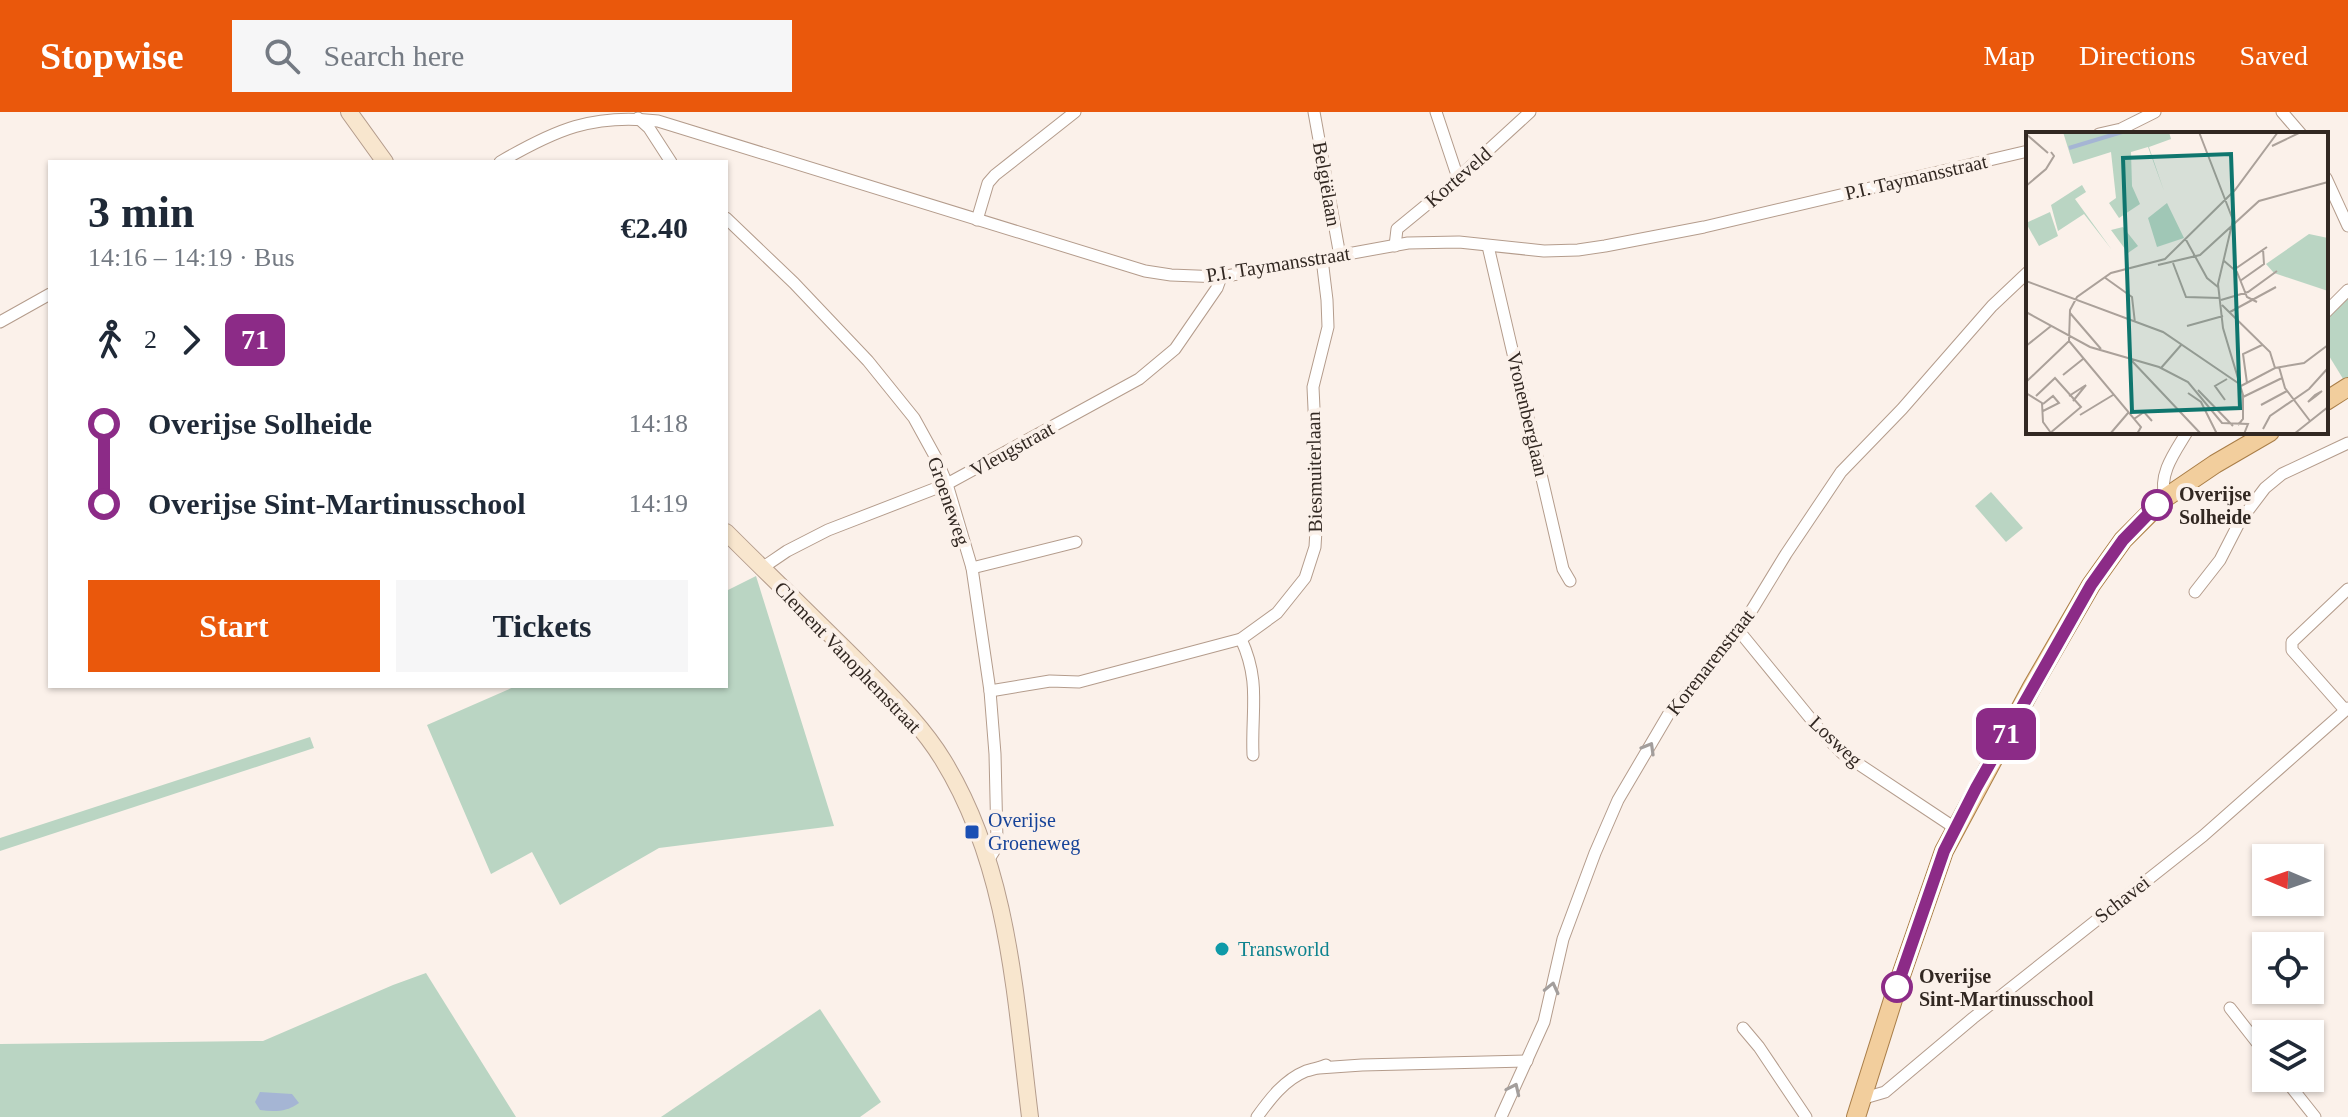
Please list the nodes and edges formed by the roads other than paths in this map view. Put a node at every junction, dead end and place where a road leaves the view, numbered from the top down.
1 (349, 112) edge
2 (1314, 112) edge
3 (1436, 112) edge
4 (1530, 112) edge
5 (2282, 112) edge
6 (2152, 113) edge
7 (1067, 114) edge
8 (634, 115) edge
9 (2121, 131) edge
10 (2299, 132) edge
11 (2026, 151) edge
12 (384, 160) edge
13 (503, 160) edge
14 (670, 160) edge
15 (1458, 178) junction
16 (2328, 182) edge
17 (728, 220) edge
18 (977, 220) junction
19 (2348, 226) edge
20 (1395, 246) junction
21 (1488, 246) junction
22 (1340, 256) junction
23 (1322, 259) junction
24 (2026, 274) edge
25 (1221, 277) junction
26 (2348, 290) edge
27 (48, 295) edge
28 (2328, 310) edge
29 (0, 322) edge
30 (2348, 387) edge
31 (2328, 400) edge
32 (2186, 434) edge
33 (2267, 434) edge
34 (2348, 443) edge
35 (947, 484) junction
36 (2165, 498) junction
37 (728, 534) edge
38 (1076, 542) dead end
39 (762, 568) junction
40 (972, 568) junction
41 (1570, 581) dead end
42 (2348, 589) edge
43 (2195, 592) dead end
44 (1739, 631) junction
45 (1241, 639) junction
46 (990, 691) junction
47 (2347, 709) edge
48 (1253, 755) dead end
49 (1955, 828) junction
50 (989, 859) junction
51 (2230, 1008) dead end
52 (1743, 1028) dead end
53 (2252, 1036) edge
54 (1527, 1061) junction
55 (1868, 1081) junction
56 (1892, 1085) junction
57 (2295, 1092) edge
58 (1859, 1108) edge
59 (1030, 1117) edge
60 (1257, 1117) edge
61 (1501, 1117) edge
62 (1806, 1117) edge
63 (2315, 1117) edge

1 - 12 street
2 - 22 street, Belgiëlaan
3 - 15 street
4 - 15 street, Korteveld
5 - 10 street
6 - 9 street
7 - 18 street
8 - 13 street, P.I. Taymansstraat
8 - 14 street
8 - 18 street, P.I. Taymansstraat
11 - 21 street, P.I. Taymansstraat
15 - 20 street, Korteveld
16 - 19 street
17 - 35 street, Groeneweg
18 - 25 street, P.I. Taymansstraat
20 - 21 street, P.I. Taymansstraat
20 - 22 street, P.I. Taymansstraat
21 - 41 street, Vronenberglaan
22 - 23 street, P.I. Taymansstraat
23 - 25 street, P.I. Taymansstraat
23 - 45 street, Biesmuiterlaan
24 - 44 street, Korenarenstraat
25 - 35 street, Vleugstraat
26 - 28 street
27 - 29 street
30 - 31 main road
32 - 36 street
33 - 36 main road
34 - 43 street
35 - 39 street, Vleugstraat
35 - 40 street, Groeneweg
36 - 49 main road
37 - 39 street, Clement Vanophemstraat
38 - 40 street
39 - 50 street, Clement Vanophemstraat
40 - 46 street, Groeneweg
42 - 47 street
44 - 49 street, Losweg
54 -> 44 street, Korenarenstraat
45 - 46 street, Biesmuiterlaan
45 - 48 street
46 - 50 street, Groeneweg
47 - 56 street, Schavei
49 - 55 main road
50 - 59 street, Clement Vanophemstraat
51 - 53 street
52 - 62 street
54 - 60 street
61 -> 54 street, Korenarenstraat
55 - 56 street
55 - 58 main road
56 - 58 street, Schavei
57 - 63 street

